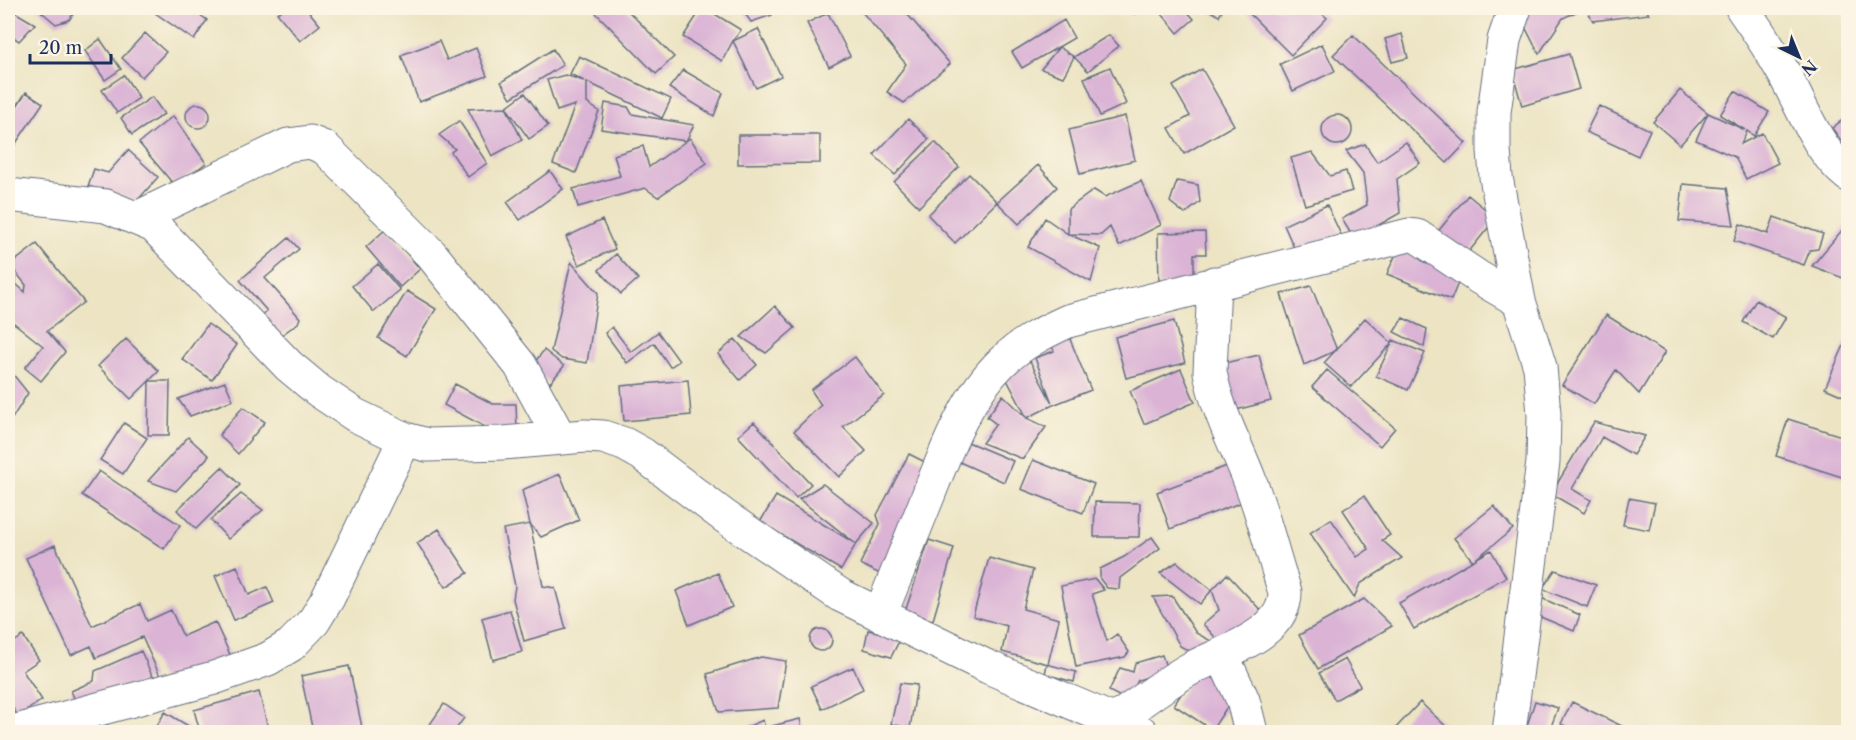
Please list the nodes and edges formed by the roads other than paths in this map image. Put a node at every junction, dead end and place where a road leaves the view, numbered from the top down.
1 (1515, 8) edge
2 (1742, 8) edge
3 (1848, 175) edge
4 (8, 195) edge
5 (137, 218) junction
6 (1214, 284) junction
7 (1519, 301) junction
8 (560, 438) junction
9 (405, 439) junction
10 (880, 615) junction
11 (1222, 655) junction
12 (1127, 727) edge
13 (13, 732) edge
14 (1251, 732) edge
15 (1509, 732) edge

1 - 7 street
2 - 3 street
4 - 5 street
5 - 8 street
5 - 9 street
6 - 7 street
6 - 10 street
6 - 11 street
7 - 15 street
8 - 9 street
8 - 10 street
9 - 13 street
10 - 12 street
11 - 12 street
11 - 14 street

